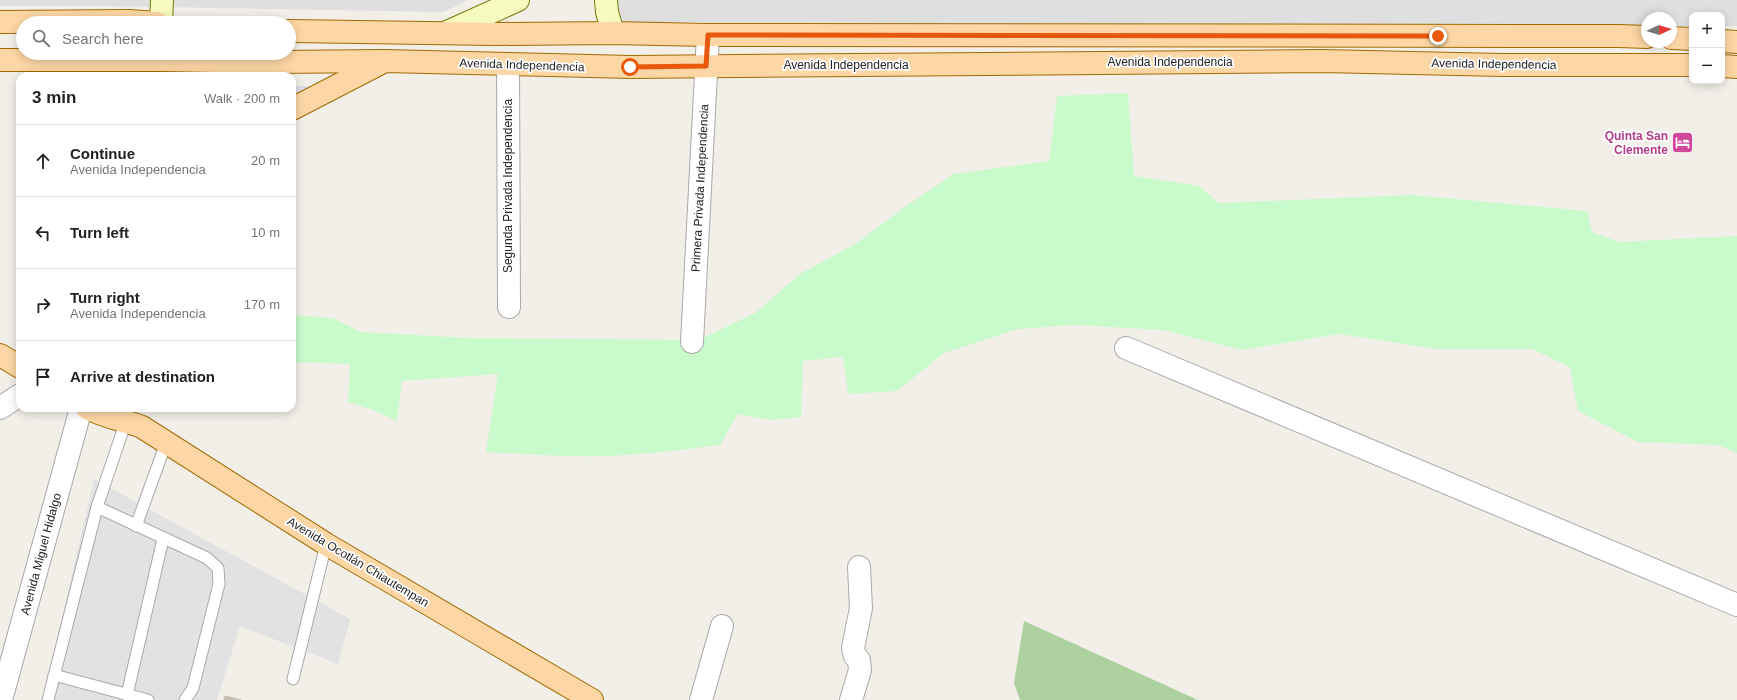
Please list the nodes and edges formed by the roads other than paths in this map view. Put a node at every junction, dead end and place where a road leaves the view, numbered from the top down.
1 (162, 0) edge
2 (518, 0) edge
3 (606, 0) edge
4 (161, 16) edge
5 (0, 22) edge
6 (16, 22) edge
7 (296, 31) edge
8 (445, 33) junction
9 (613, 33) junction
10 (708, 35) junction
11 (1641, 37) edge
12 (1677, 38) edge
13 (1689, 39) edge
14 (1725, 41) edge
15 (1737, 42) edge
16 (0, 60) edge
17 (146, 60) edge
18 (228, 60) edge
19 (385, 61) junction
20 (131, 63) edge
21 (508, 64) junction
22 (1689, 65) edge
23 (706, 66) junction
24 (1725, 66) edge
25 (1737, 66) edge
26 (296, 107) edge
27 (509, 307) dead end
28 (692, 342) dead end
29 (1126, 348) dead end
30 (0, 355) edge
31 (16, 365) edge
32 (16, 398) edge
33 (0, 408) edge
34 (80, 412) edge
35 (97, 412) edge
36 (127, 414) edge
37 (166, 443) junction
38 (97, 507) junction
39 (136, 526) junction
40 (163, 539) junction
41 (326, 544) junction
42 (860, 567) dead end
43 (1737, 605) edge
44 (722, 626) dead end
45 (54, 675) junction
46 (293, 680) dead end
47 (128, 695) junction
48 (2, 700) edge
49 (48, 700) edge
50 (148, 700) edge
51 (185, 700) edge
52 (592, 700) edge
53 (701, 700) edge
54 (851, 700) edge

1 - 4 main road
2 - 8 main road
3 - 9 main road
5 - 6 main road
7 - 8 main road
8 - 9 main road
8 - 19 main road
9 - 10 main road
10 - 11 main road
10 - 23 street, Primera Privada Independencia
12 - 13 main road
14 - 15 main road
16 - 20 main road, Avenida Independencia
17 - 20 main road, Avenida Independencia
18 - 19 main road, Avenida Independencia
19 - 21 main road, Avenida Independencia
19 - 26 main road
21 - 23 main road, Avenida Independencia
21 - 27 street, Segunda Privada Independencia
22 - 23 main road, Avenida Independencia
23 - 28 street, Primera Privada Independencia
24 - 25 main road
29 - 43 street
30 - 31 main road
32 - 33 street
34 - 48 street, Avenida Miguel Hidalgo
35 - 36 main road, Avenida Ocotlán Chiautempan
36 - 37 main road, Avenida Ocotlán Chiautempan
36 - 38 lane
37 - 39 lane
37 - 41 main road, Avenida Ocotlán Chiautempan
38 - 39 lane
38 - 45 lane
39 - 40 lane
40 - 47 lane
40 - 51 lane
41 - 46 lane
41 - 52 main road, Avenida Ocotlán Chiautempan
42 - 54 street
44 - 53 street
45 - 47 lane
45 - 49 lane
47 - 50 lane

